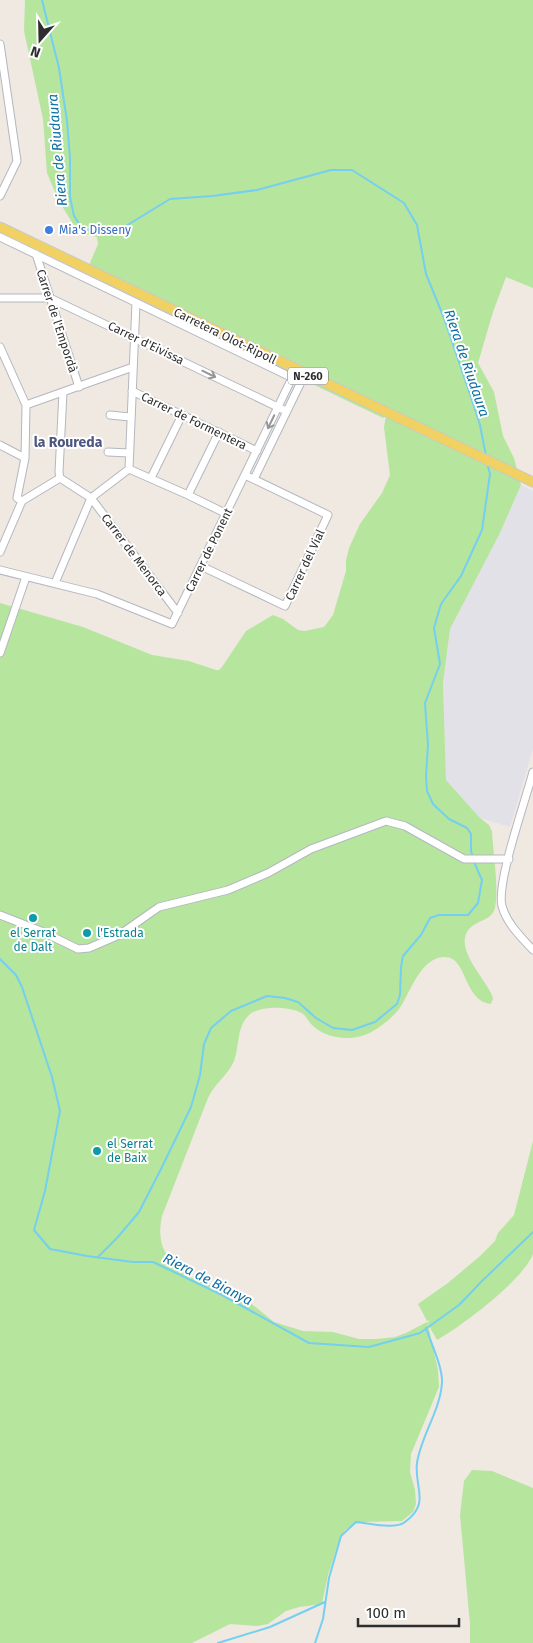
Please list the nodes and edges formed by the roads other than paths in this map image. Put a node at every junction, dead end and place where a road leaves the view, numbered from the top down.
1 (0, 44) edge
2 (0, 196) edge
3 (0, 228) edge
4 (0, 237) edge
5 (36, 254) junction
6 (0, 298) edge
7 (50, 298) junction
8 (136, 303) junction
9 (134, 337) junction
10 (0, 347) edge
11 (133, 367) junction
12 (292, 378) junction
13 (301, 381) junction
14 (79, 387) junction
15 (132, 391) junction
16 (63, 392) junction
17 (26, 405) junction
18 (278, 407) junction
19 (286, 411) junction
20 (182, 415) junction
21 (110, 416) dead end
22 (130, 417) junction
23 (219, 432) junction
24 (0, 445) edge
25 (257, 451) junction
26 (108, 452) dead end
27 (129, 453) junction
28 (26, 458) junction
29 (129, 469) junction
30 (245, 475) junction
31 (60, 478) junction
32 (151, 478) junction
33 (254, 479) junction
34 (533, 482) edge
35 (188, 495) junction
36 (91, 498) junction
37 (22, 501) junction
38 (226, 514) junction
39 (0, 552) edge
40 (201, 566) junction
41 (0, 570) edge
42 (26, 577) junction
43 (55, 583) junction
44 (178, 613) junction
45 (0, 653) edge
46 (533, 772) edge
47 (530, 797) edge
48 (509, 859) junction
49 (0, 915) edge
50 (533, 950) edge

1 - 2 street
3 - 13 main road, Carretera Olot-Ripoll / N-260
4 - 5 street
5 - 7 street, Carrer de l'Empordà
5 - 8 street
6 - 7 street, Carrer d'Eivissa
7 - 9 street, Carrer d'Eivissa
7 - 14 street, Carrer de l'Empordà
8 - 9 street
8 - 12 street
9 - 11 street
9 -> 18 street, Carrer d'Eivissa
10 - 17 street
11 - 14 street
11 - 15 street
12 - 13 street
12 - 18 street, Carrer de Ponent
13 - 19 street
13 - 34 main road, Carretera Olot-Ripoll / N-260
14 - 16 street
15 - 20 street, Carrer de Formentera
15 - 22 street
16 - 17 street
16 - 31 street
17 - 28 street
18 - 19 street, Carrer d'Eivissa
18 -> 25 street, Carrer de Ponent
19 - 33 street
20 - 23 street, Carrer de Formentera
20 - 32 street
21 - 22 street
22 - 27 street
23 - 25 street, Carrer de Formentera
23 - 35 street
24 - 28 street
25 - 30 street, Carrer de Ponent
26 - 27 street
27 - 29 street
28 - 37 street
29 - 32 street
29 - 36 street
30 - 33 street
30 - 38 street, Carrer de Ponent
31 - 36 street
31 - 37 street
32 - 35 street
33 - 40 street, Carrer del Vial
35 - 38 street
36 - 43 street
36 - 44 street, Carrer de Menorca
37 - 39 street
38 - 40 street, Carrer de Ponent
40 - 44 street, Carrer de Ponent
41 - 42 street
42 - 43 street
42 - 45 street
43 - 44 street, Carrer de Ponent
46 - 47 street
47 - 48 street
48 - 49 street
48 - 50 street

